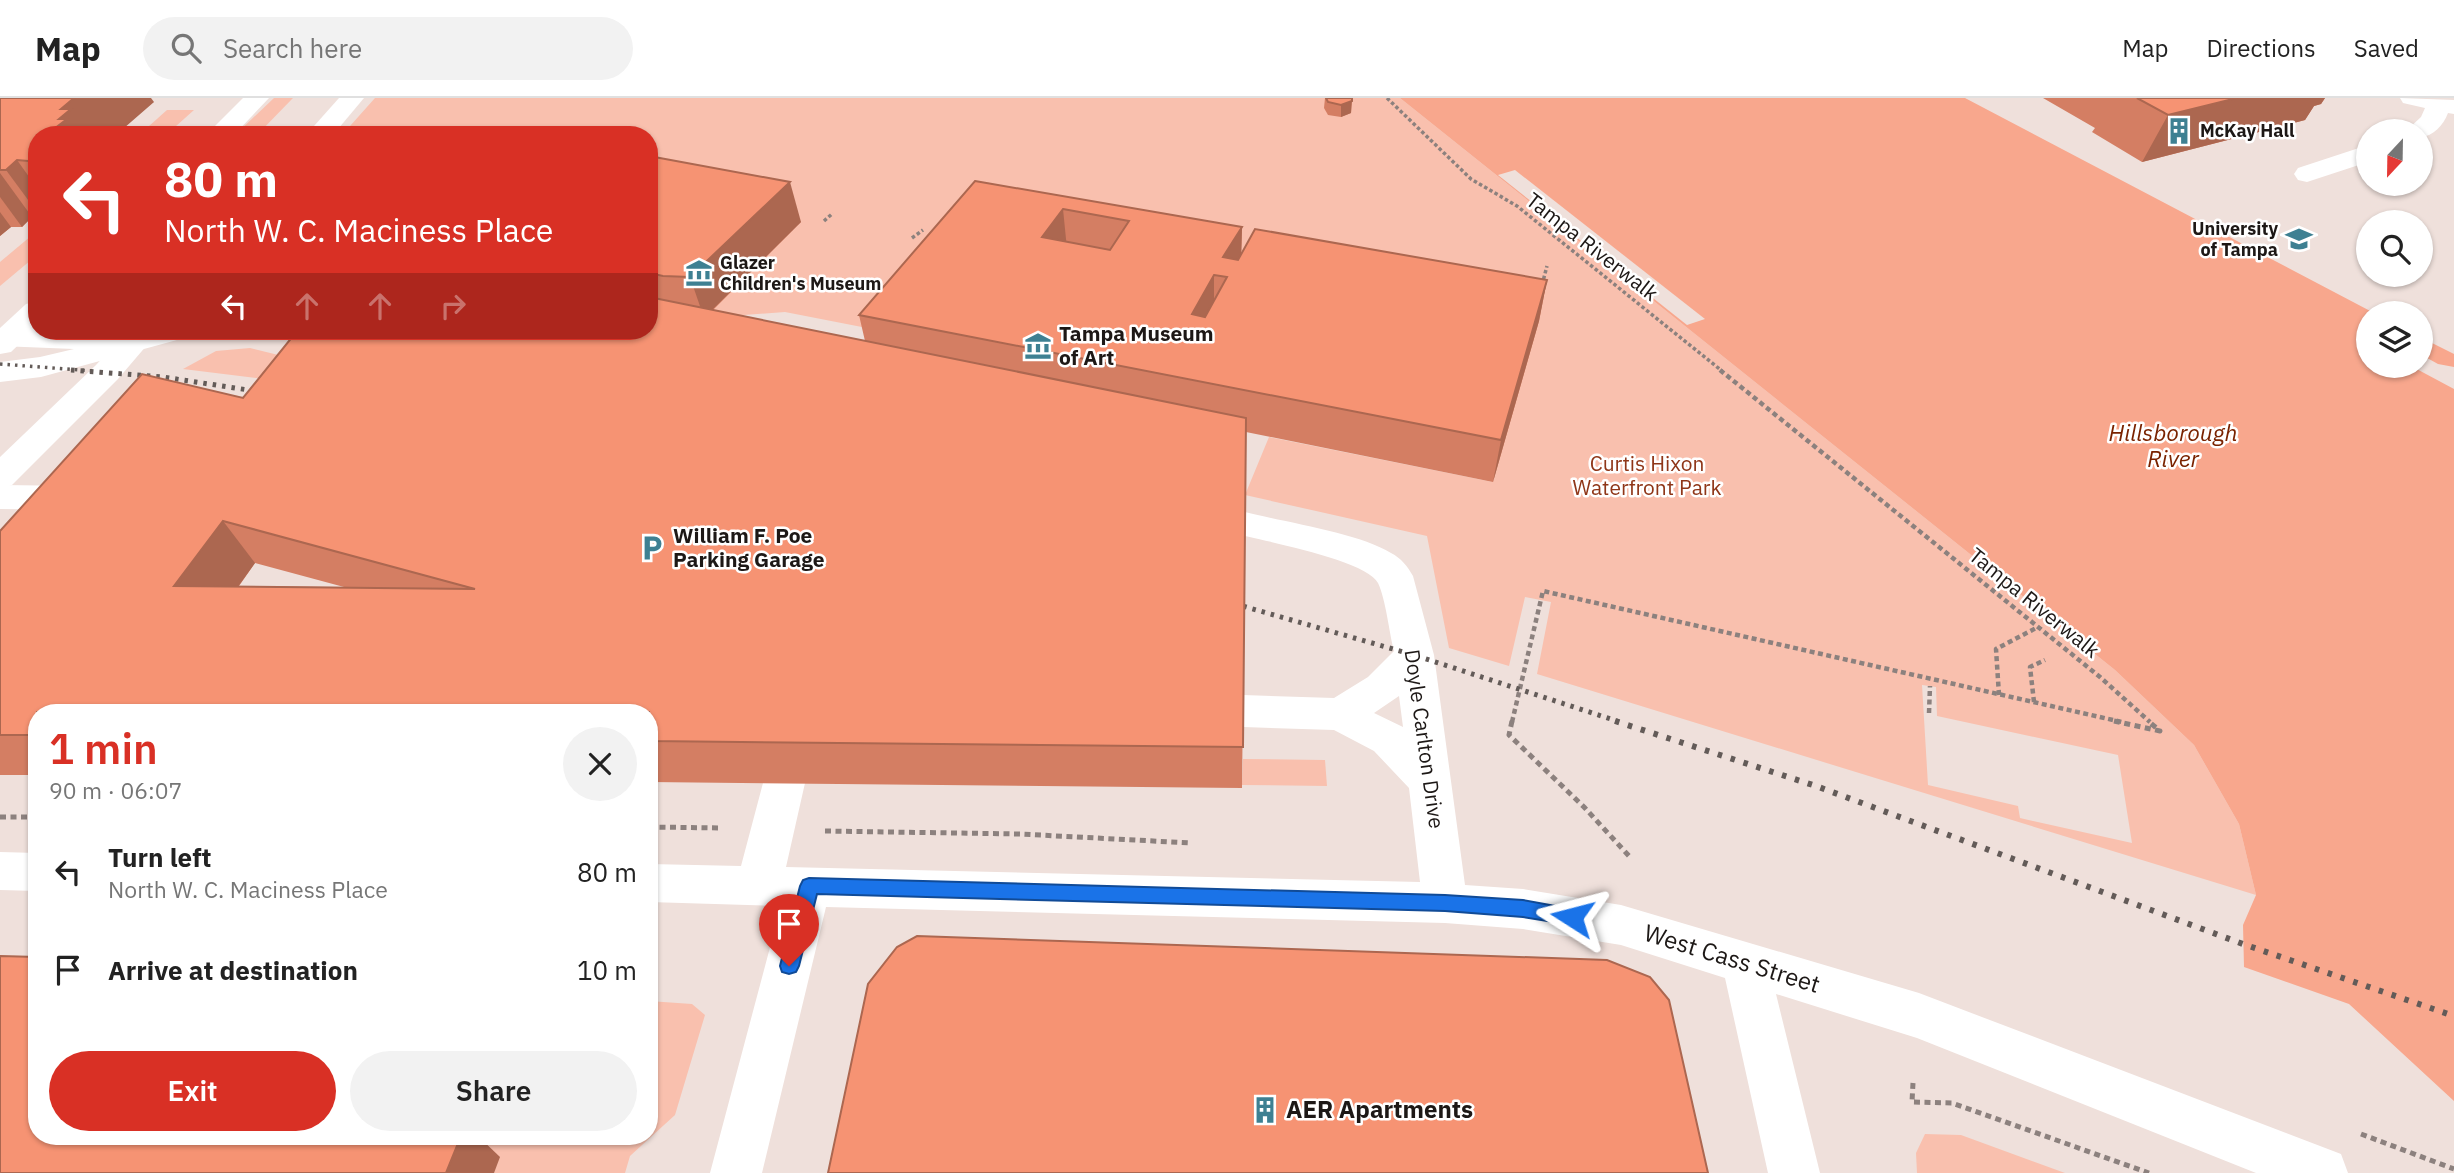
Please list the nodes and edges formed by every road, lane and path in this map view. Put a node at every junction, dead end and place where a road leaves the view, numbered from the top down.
1 (257, 98) edge
2 (352, 98) edge
3 (1387, 98) edge
4 (2412, 98) edge
5 (2446, 105) edge
6 (2433, 120) edge
7 (228, 126) edge
8 (327, 126) edge
9 (2356, 157) edge
10 (2307, 174) dead end
11 (833, 213) dead end
12 (824, 221) dead end
13 (923, 230) dead end
14 (912, 238) dead end
15 (1548, 267) dead end
16 (1540, 293) edge
17 (28, 318) edge
18 (28, 339) edge
19 (3, 340) edge
20 (127, 340) edge
21 (136, 340) edge
22 (0, 372) edge
23 (0, 477) edge
24 (0, 497) edge
25 (103, 498) edge
26 (1245, 524) edge
27 (2039, 627) junction
28 (1414, 655) junction
29 (2045, 660) dead end
30 (1930, 686) dead end
31 (1999, 695) junction
32 (2034, 702) junction
33 (1243, 711) edge
34 (1929, 713) dead end
35 (1340, 714) junction
36 (784, 783) edge
37 (1431, 783) junction
38 (0, 817) edge
39 (28, 817) edge
40 (1629, 856) dead end
41 (0, 871) edge
42 (28, 872) edge
43 (658, 883) edge
44 (759, 886) junction
45 (809, 886) junction
46 (1445, 903) junction
47 (1745, 963) junction
48 (1913, 1083) dead end
49 (2367, 1136) dead end
50 (2454, 1168) edge
51 (736, 1173) edge
52 (1794, 1173) edge
53 (2149, 1173) edge
54 (2322, 1173) edge

1 - 7 street
2 - 8 street
3 - 27 path, Tampa Riverwalk
4 - 5 street
5 - 6 street
9 - 10 street
11 - 12 path
13 - 14 path
15 - 16 path
17 - 19 street
18 - 19 street
20 - 22 street
21 - 23 street
24 - 25 street
26 - 28 street, Doyle Carlton Drive
27 - 31 path
27 - 32 path, Tampa Riverwalk
28 - 35 street
28 - 37 street, Doyle Carlton Drive
29 - 32 path
30 - 34 path
31 - 32 path, Tampa Riverwalk
31 - 40 path, Tampa Riverwalk
33 - 35 street
35 - 37 street
36 - 44 street
37 - 46 street, Doyle Carlton Drive
38 - 39 path
41 - 42 street
43 - 44 street, West Cass Street
44 - 45 street, West Cass Street
45 - 46 street, West Cass Street
45 - 51 street
46 - 47 street, West Cass Street
47 - 52 street
47 - 54 street, West Cass Street
48 - 53 path
49 - 50 path

